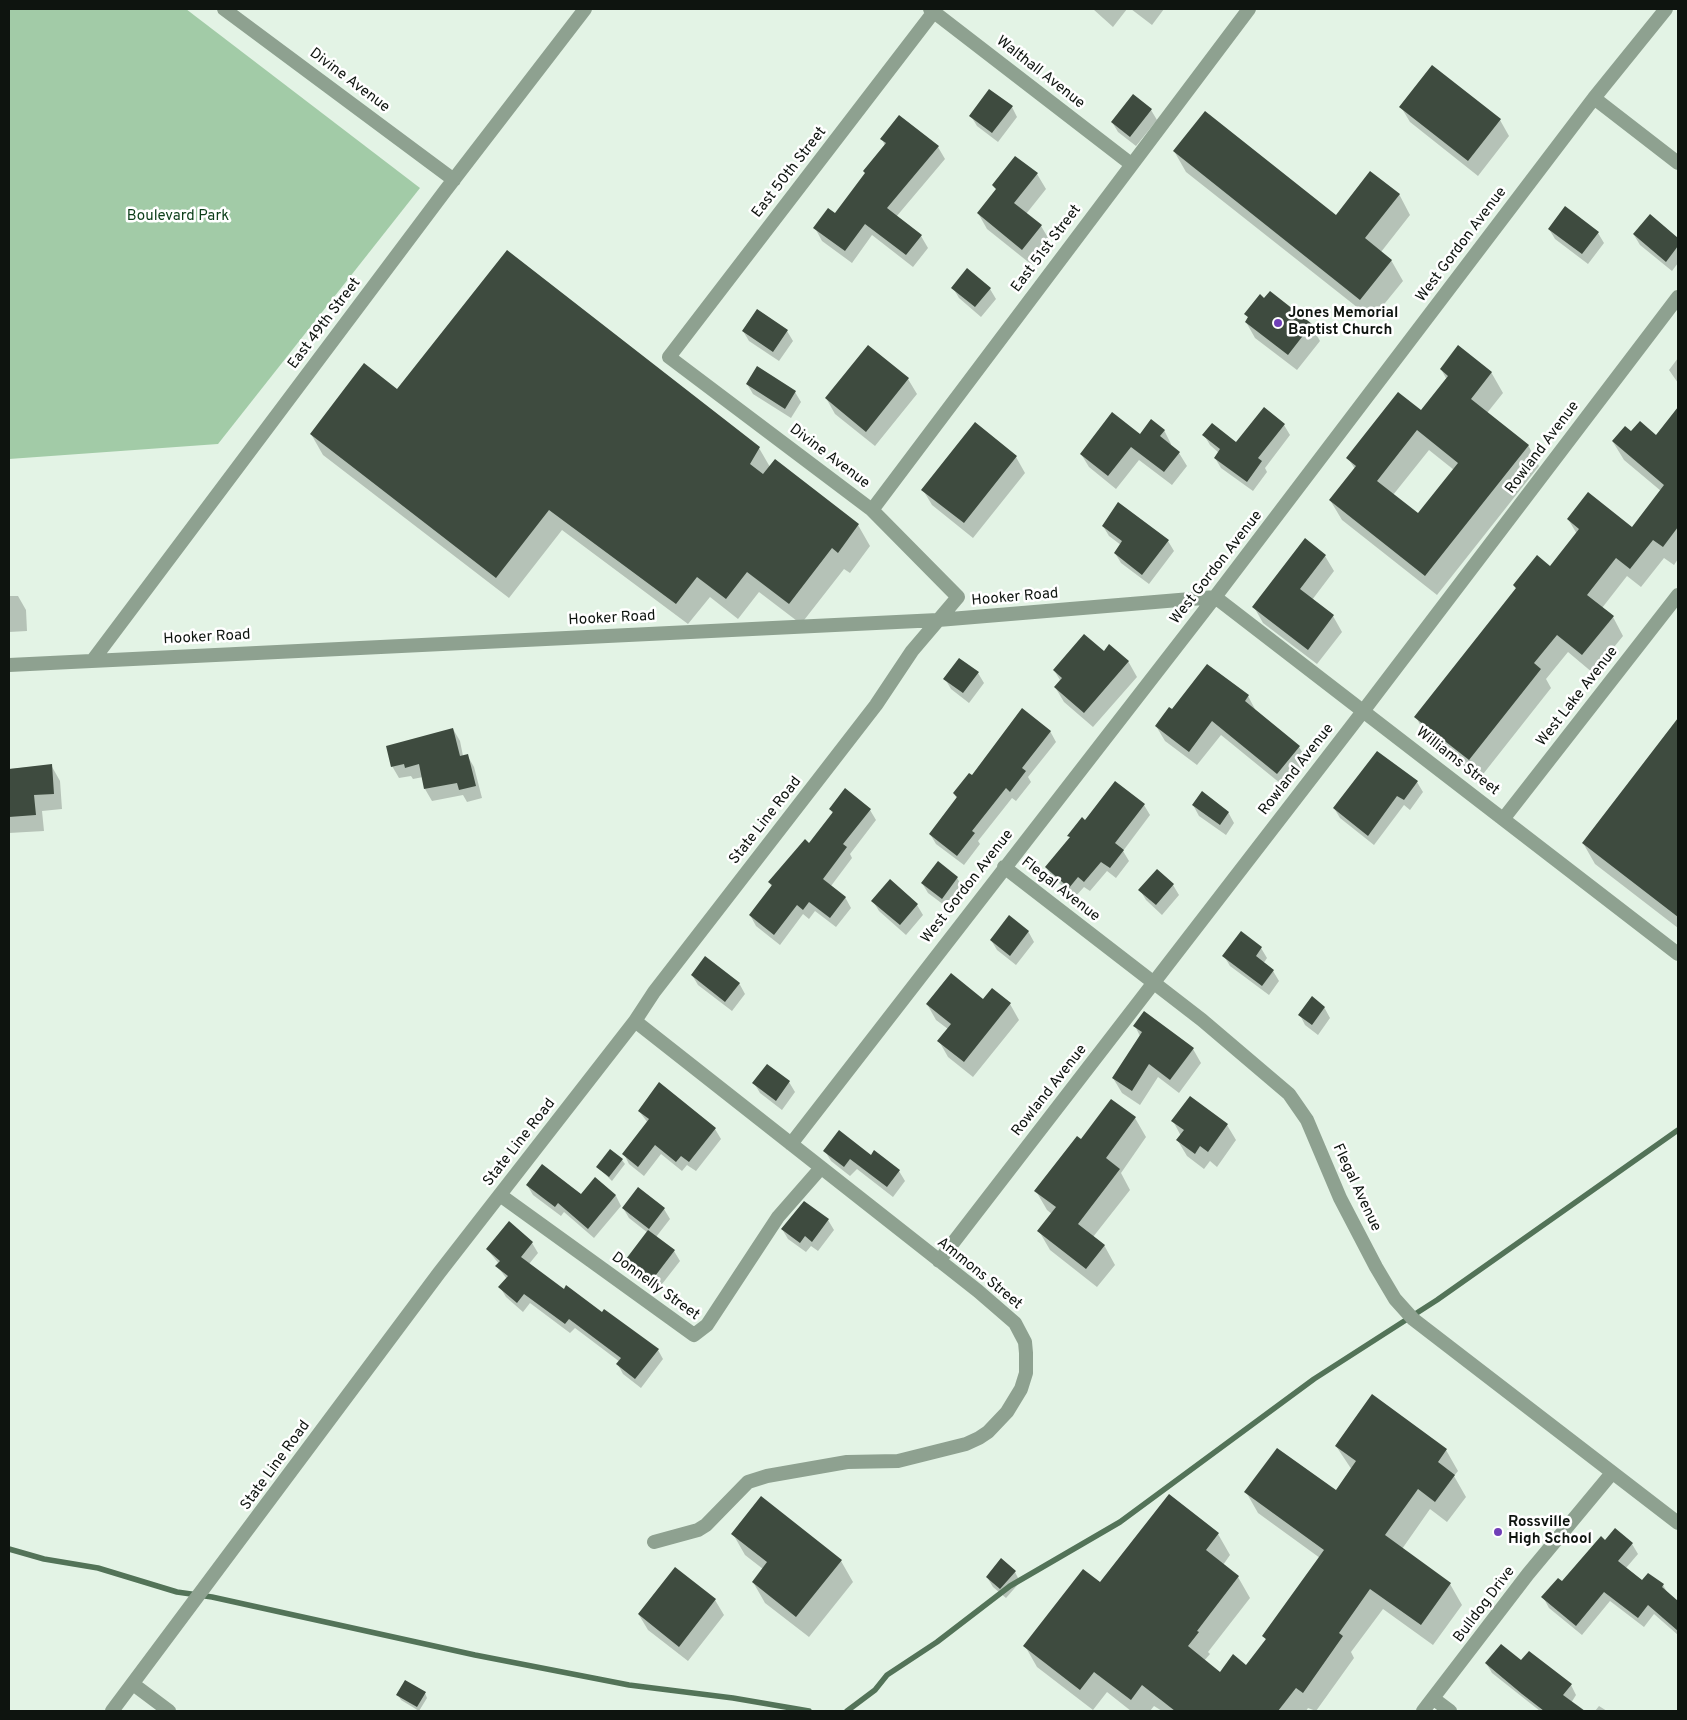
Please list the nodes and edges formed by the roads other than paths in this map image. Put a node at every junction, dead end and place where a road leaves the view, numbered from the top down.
1 (585, 9) edge
2 (1249, 9) edge
3 (1666, 9) edge
4 (933, 10) edge
5 (233, 11) edge
6 (1594, 98) junction
7 (1678, 163) edge
8 (1131, 164) junction
9 (454, 180) junction
10 (1678, 297) edge
11 (669, 357) joint
12 (872, 510) junction
13 (1678, 595) edge
14 (958, 597) joint
15 (1215, 597) junction
16 (938, 620) junction
17 (93, 660) junction
18 (9, 665) edge
19 (1364, 710) junction
20 (1504, 818) junction
21 (1004, 867) junction
22 (1678, 954) edge
23 (1154, 983) junction
24 (635, 1021) junction
25 (791, 1144) junction
26 (820, 1169) junction
27 (500, 1195) junction
28 (939, 1261) junction
29 (1612, 1473) junction
30 (1678, 1523) edge
31 (654, 1542) dead end
32 (133, 1684) junction
33 (1434, 1699) junction
34 (112, 1711) edge
35 (169, 1711) edge
36 (1423, 1711) edge
37 (1450, 1711) edge

1 - 9 street, East 49th Street
2 - 8 street, East 51st Street
3 - 6 street, West Gordon Avenue
4 - 8 street, Walthall Avenue
4 - 11 street, East 50th Street
5 - 9 street, Divine Avenue
6 - 7 street
6 - 15 street, West Gordon Avenue
8 - 12 street, East 51st Street
9 - 17 street, East 49th Street
10 - 19 street, Rowland Avenue
11 - 12 street, Divine Avenue
12 - 14 street, Divine Avenue
13 - 20 street, West Lake Avenue
14 - 16 street, State Line Road
15 - 16 street, Hooker Road
15 - 19 street, Williams Street
15 - 21 street, West Gordon Avenue
16 - 17 street, Hooker Road
16 - 24 street, State Line Road
17 - 18 street, Hooker Road
19 - 20 street, Williams Street
19 - 23 street, Rowland Avenue
20 - 22 street, Williams Street
21 - 23 street, Flegal Avenue
21 - 25 street, West Gordon Avenue
23 - 28 street, Rowland Avenue
23 - 29 street, Flegal Avenue
24 - 25 street, Ammons Street
24 - 27 street, State Line Road
25 - 26 street, Ammons Street
26 - 27 street, Donnelly Street
26 - 28 street, Ammons Street
27 - 32 street, State Line Road
28 - 31 street, Ammons Street
29 - 30 street, Flegal Avenue
29 - 33 street, Bulldog Drive
32 - 34 street, State Line Road
32 - 35 street
33 - 36 street, Bulldog Drive
33 - 37 street

